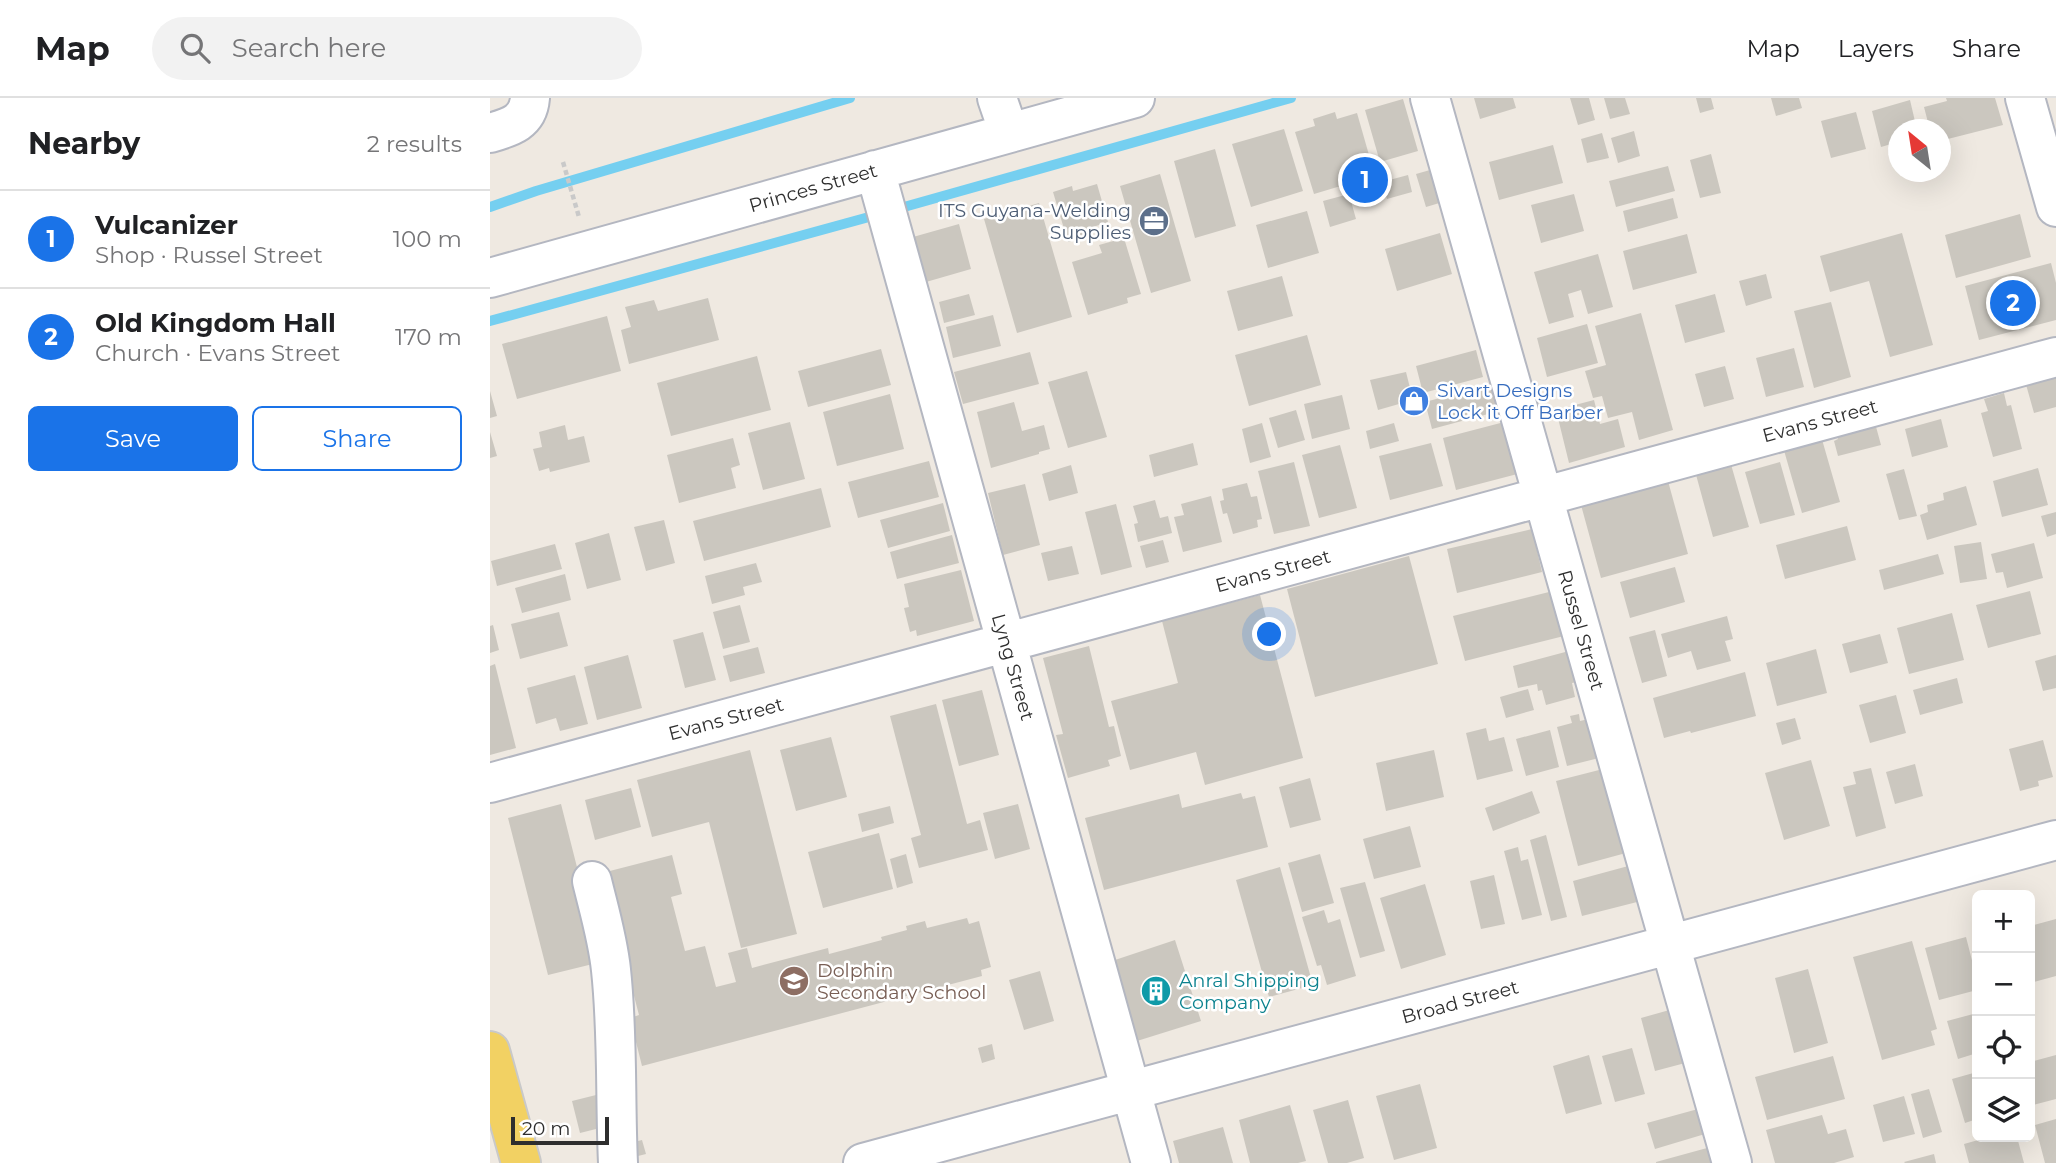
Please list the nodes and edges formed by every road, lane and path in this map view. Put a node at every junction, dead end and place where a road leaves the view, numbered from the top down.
1 (1135, 98) edge
2 (1430, 98) edge
3 (2025, 98) edge
4 (1003, 116) edge
5 (563, 162) dead end
6 (875, 170) junction
7 (575, 204) dead end
8 (2056, 207) edge
9 (490, 278) edge
10 (2056, 357) edge
11 (1543, 497) junction
12 (1006, 643) junction
13 (490, 783) edge
14 (2056, 840) edge
15 (592, 881) dead end
16 (1670, 946) junction
17 (490, 1051) edge
18 (1131, 1091) junction
19 (521, 1163) edge
20 (618, 1163) edge
21 (863, 1163) edge
22 (1151, 1163) edge
23 (1731, 1163) edge

1 - 4 street, Princes Street
2 - 11 street, Russel Street
3 - 8 street
4 - 6 street, Princes Street
5 - 7 path
6 - 9 street, Princes Street
6 - 12 street, Lyng Street
10 - 11 street, Evans Street
11 - 12 street, Evans Street
11 - 16 street, Russel Street
12 - 13 street, Evans Street
12 - 18 street, Lyng Street
14 - 16 street, Broad Street
15 - 20 street
16 - 18 street, Broad Street
16 - 23 street, Russel Street
17 - 19 main road
18 - 21 street, Broad Street
18 - 22 street, Lyng Street

